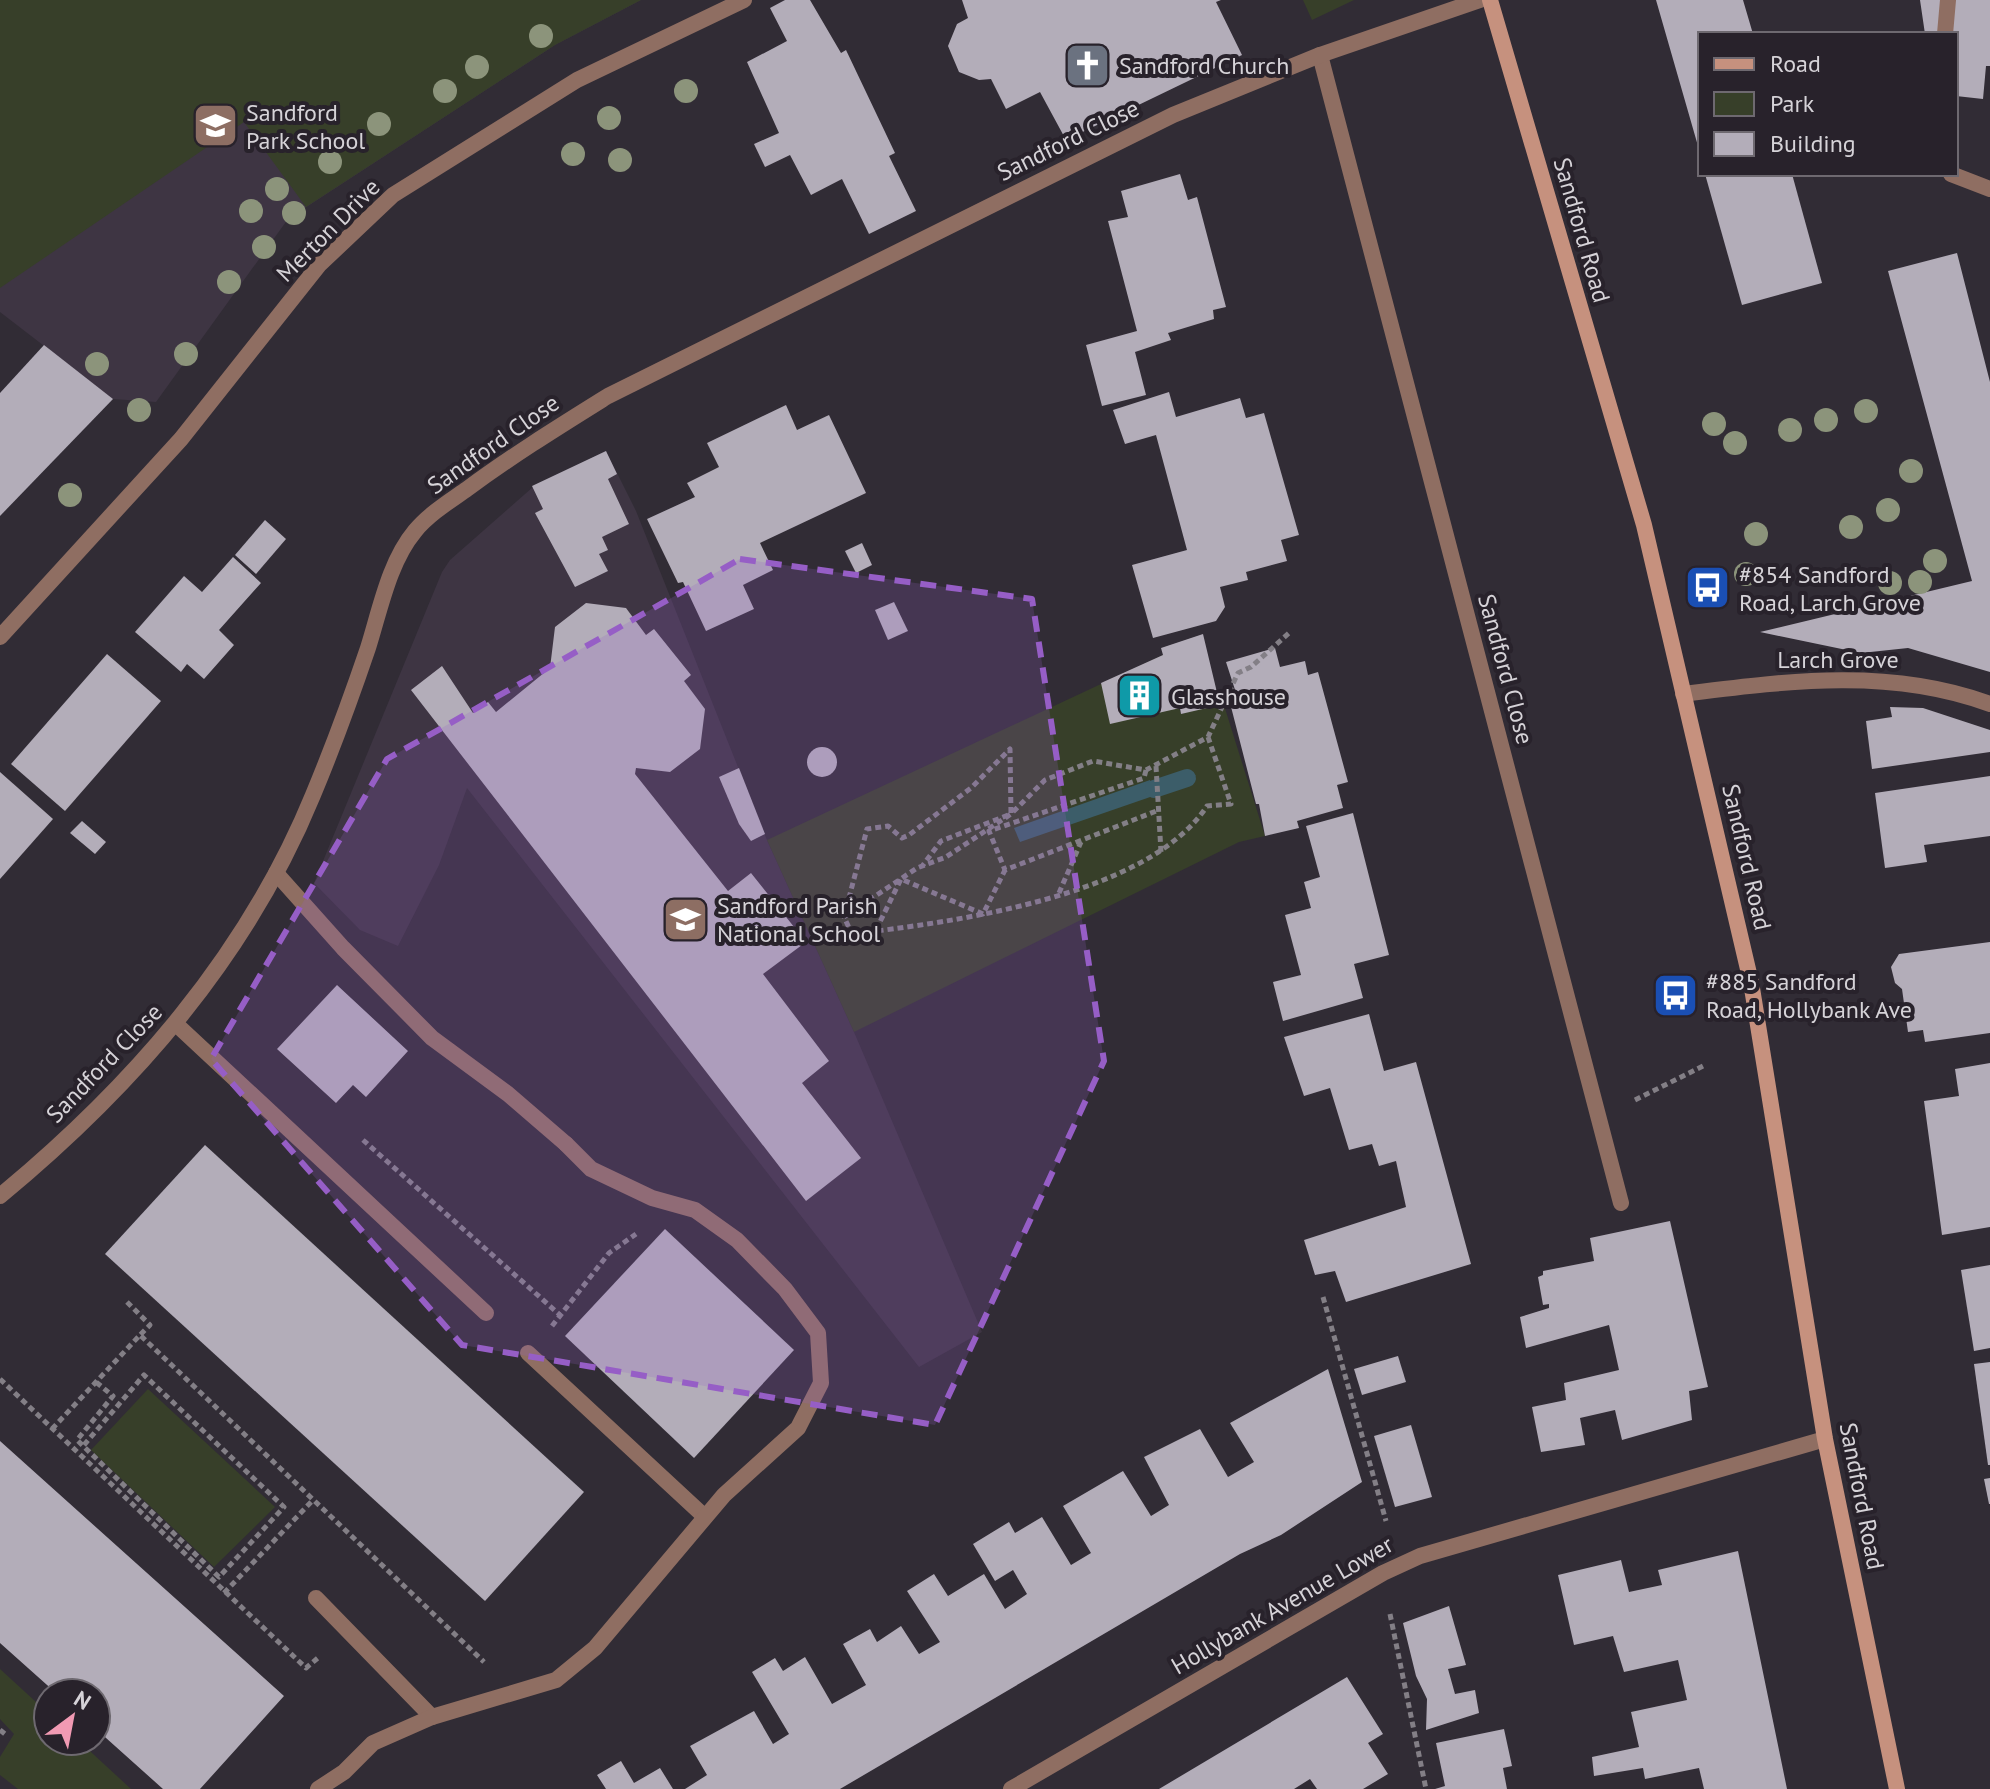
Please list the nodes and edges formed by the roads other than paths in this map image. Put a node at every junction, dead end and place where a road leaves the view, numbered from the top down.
1 (744, 0) edge
2 (1480, 0) edge
3 (1490, 0) edge
4 (1948, 0) edge
5 (1945, 32) edge
6 (1320, 55) junction
7 (1956, 176) edge
8 (1990, 189) edge
9 (0, 637) edge
10 (1683, 694) junction
11 (1990, 704) edge
12 (276, 873) junction
13 (177, 1025) junction
14 (0, 1196) edge
15 (1621, 1203) dead end
16 (486, 1313) dead end
17 (528, 1353) dead end
18 (1825, 1439) junction
19 (705, 1517) junction
20 (316, 1598) dead end
21 (432, 1717) junction
22 (318, 1789) edge
23 (1011, 1789) edge
24 (1897, 1789) edge

1 - 9 street, Merton Drive
2 - 6 street, Sandford Close
3 - 10 main road, Sandford Road
4 - 5 street
6 - 12 street, Sandford Close
6 - 15 street, Sandford Close
7 - 8 street
10 - 11 street, Larch Grove
10 - 18 main road, Sandford Road
12 - 13 street, Sandford Close
12 - 19 street
13 - 14 street, Sandford Close
13 - 16 street
17 - 19 street
18 - 23 street, Hollybank Avenue Lower
18 - 24 main road, Sandford Road
19 - 21 street
20 - 21 street
21 - 22 street

